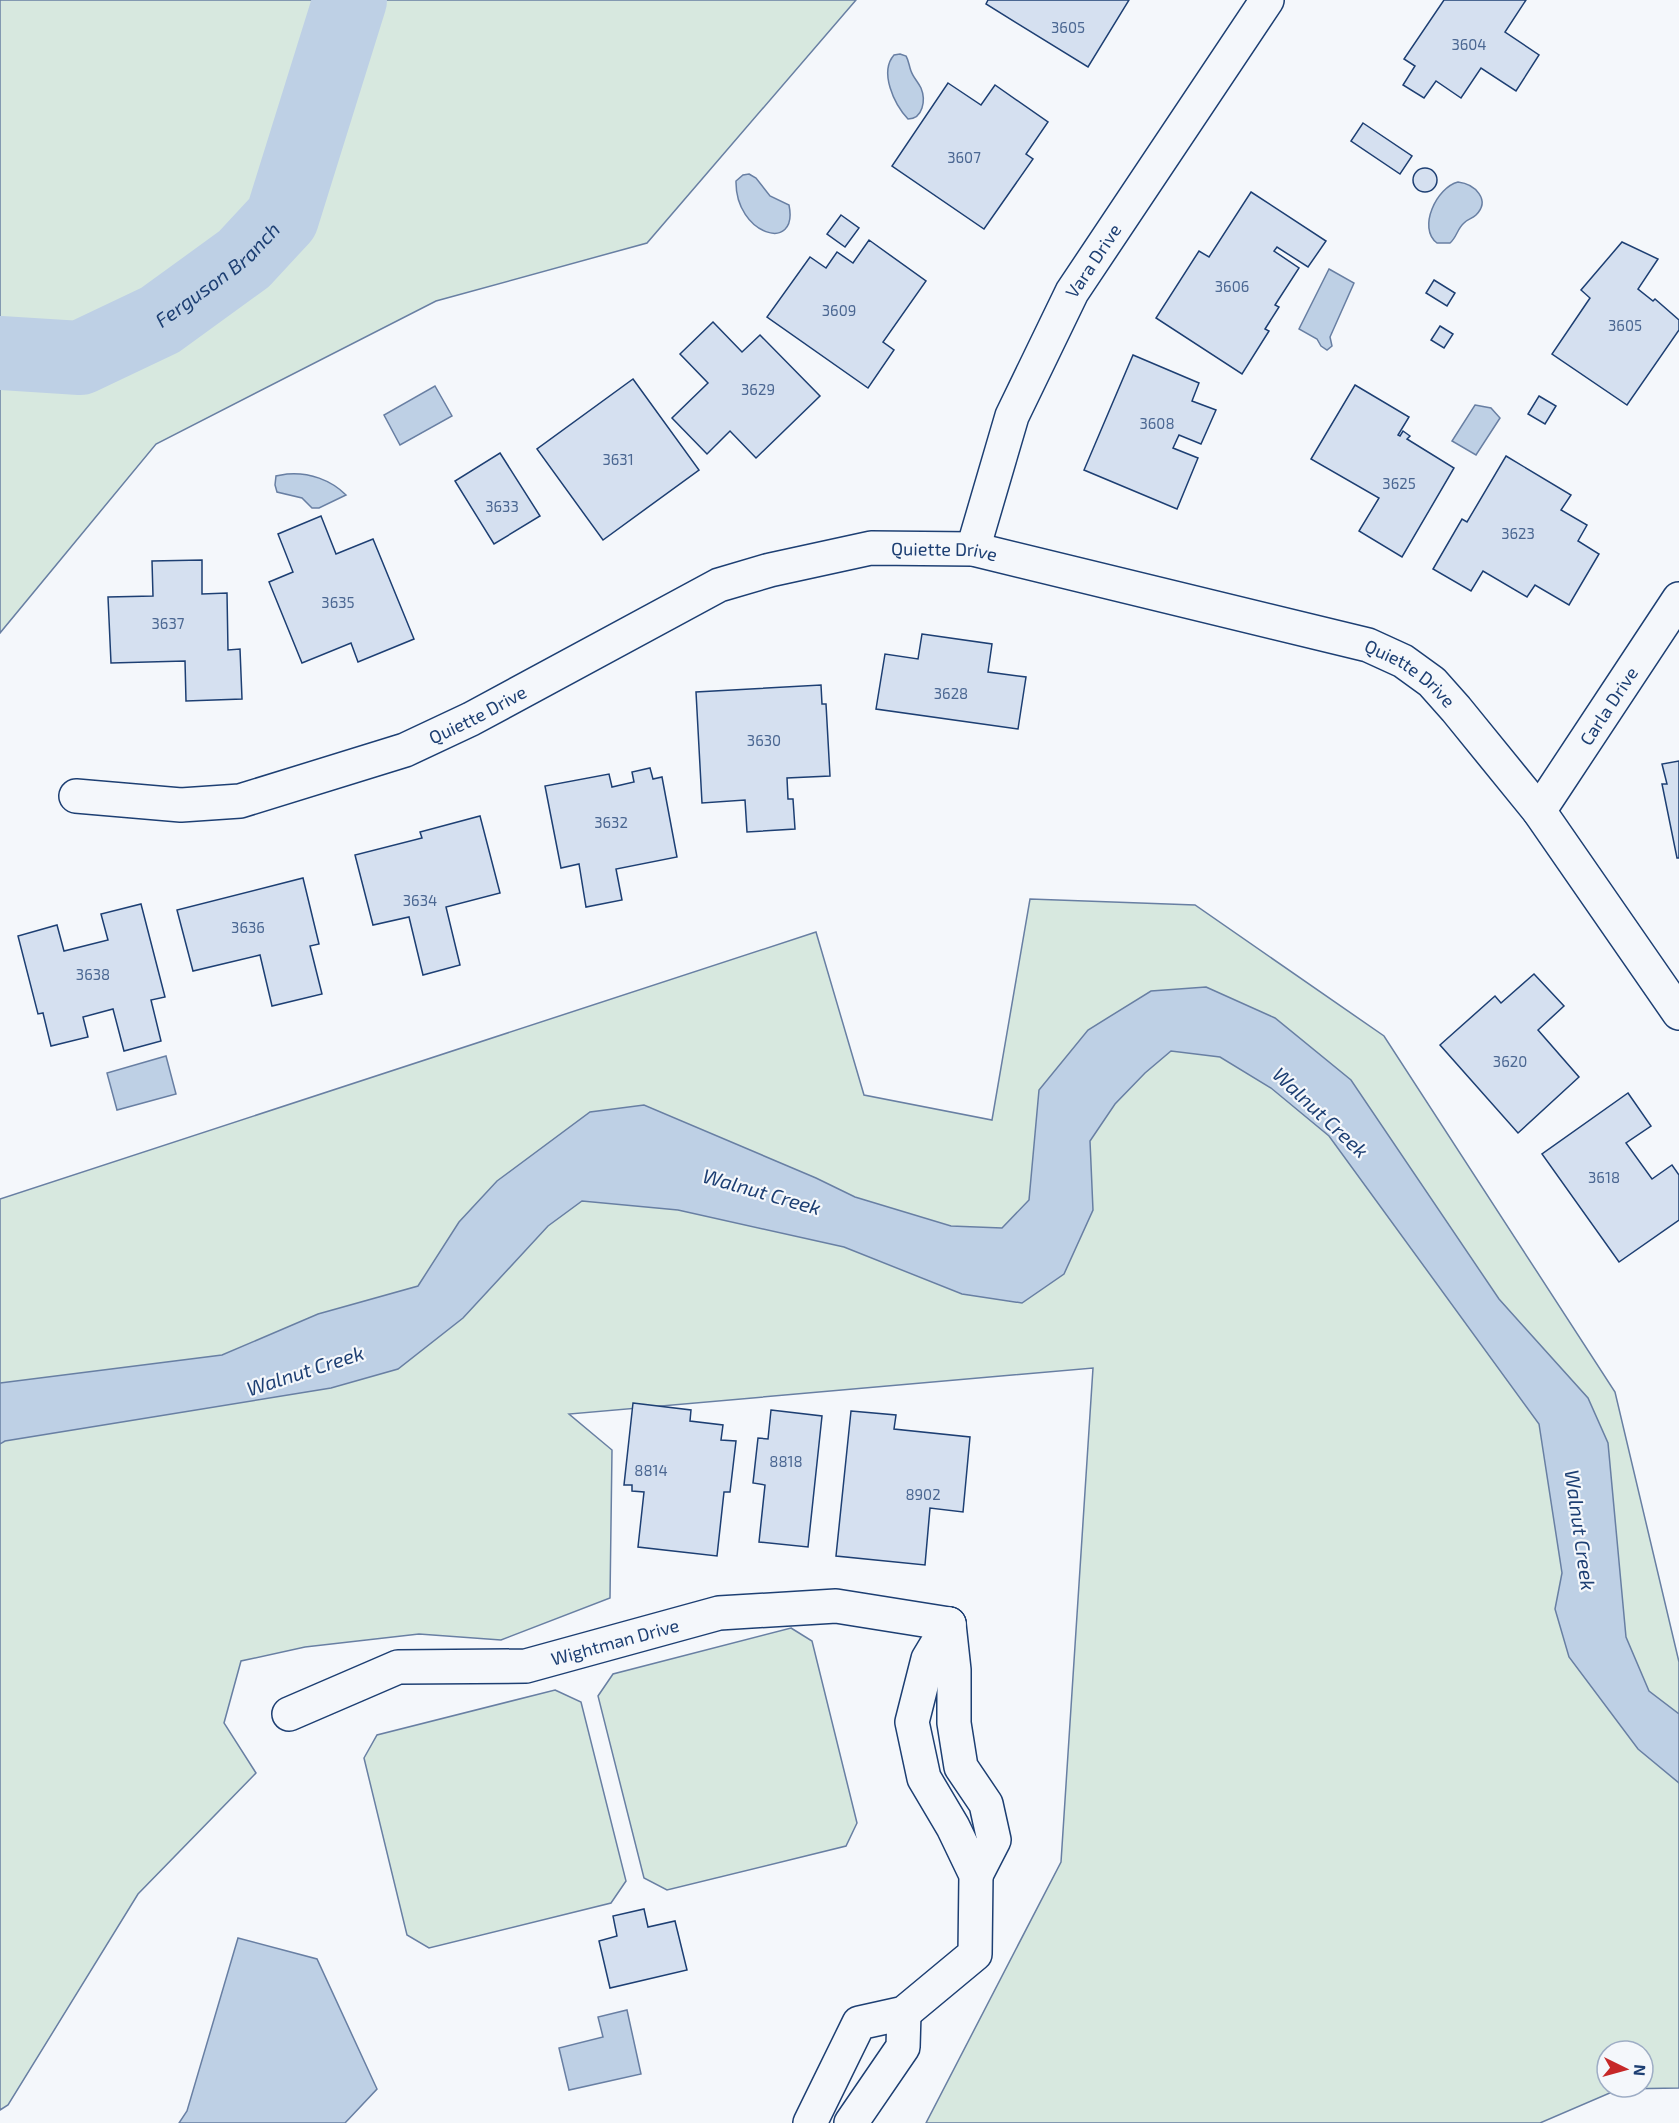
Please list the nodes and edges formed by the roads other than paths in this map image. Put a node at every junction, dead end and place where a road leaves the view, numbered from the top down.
1 (1267, 0) edge
2 (973, 549) junction
3 (1679, 600) edge
4 (76, 796) dead end
5 (1539, 812) junction
6 (1679, 1013) edge
7 (289, 1714) dead end
8 (904, 2013) junction
9 (810, 2123) edge
10 (851, 2123) edge

1 - 2 street, Vara Drive
2 - 4 street, Quiette Drive
2 - 5 street, Quiette Drive
3 - 5 street, Carla Drive
5 - 6 street, Quiette Drive
7 - 8 street, Wightman Drive
8 - 9 street
8 - 10 street

